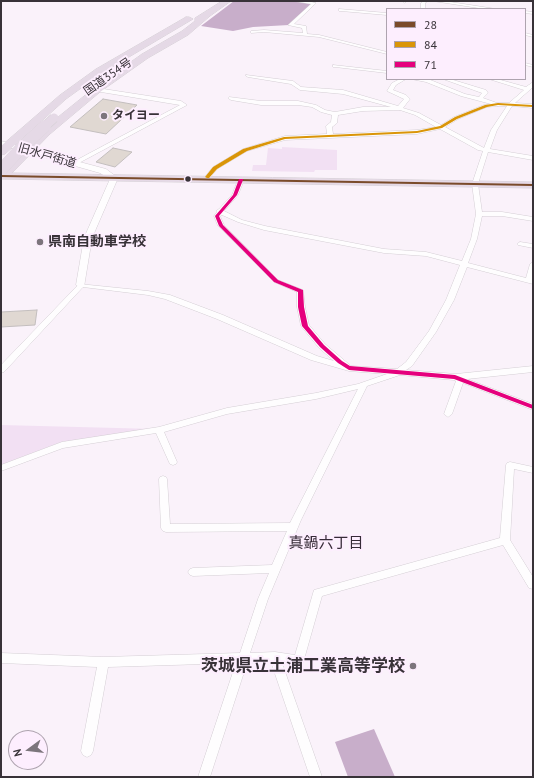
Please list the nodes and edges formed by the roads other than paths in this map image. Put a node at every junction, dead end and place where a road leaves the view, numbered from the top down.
1 (218, 1) edge
2 (227, 1) edge
3 (294, 1) edge
4 (435, 1) edge
5 (476, 1) edge
6 (475, 7) junction
7 (484, 8) edge
8 (341, 10) dead end
9 (386, 14) edge
10 (202, 15) junction
11 (253, 32) dead end
12 (305, 34) junction
13 (386, 53) edge
14 (335, 66) dead end
15 (386, 72) edge
16 (248, 76) dead end
17 (402, 80) edge
18 (426, 80) edge
19 (448, 80) edge
20 (495, 80) edge
21 (533, 84) edge
22 (527, 89) junction
23 (96, 90) junction
24 (231, 98) dead end
25 (480, 99) junction
26 (498, 104) junction
27 (511, 104) junction
28 (533, 106) edge
29 (399, 109) junction
30 (335, 114) junction
31 (50, 118) junction
32 (440, 126) junction
33 (330, 136) junction
34 (3, 147) edge
35 (28, 150) junction
36 (487, 150) junction
37 (533, 158) edge
38 (1, 160) edge
39 (75, 163) junction
40 (88, 167) junction
41 (2, 175) edge
42 (74, 177) junction
43 (114, 178) junction
44 (206, 179) junction
45 (241, 180) junction
46 (475, 184) junction
47 (533, 185) edge
48 (219, 212) junction
49 (479, 214) junction
50 (533, 220) edge
51 (520, 244) dead end
52 (533, 246) edge
53 (465, 263) junction
54 (533, 264) edge
55 (531, 281) edge
56 (81, 285) junction
57 (349, 368) junction
58 (533, 369) edge
59 (1, 370) edge
60 (397, 373) junction
61 (458, 378) junction
62 (364, 384) junction
63 (533, 407) edge
64 (448, 414) dead end
65 (159, 430) junction
66 (173, 462) dead end
67 (1, 468) edge
68 (533, 470) edge
69 (163, 479) dead end
70 (293, 527) junction
71 (505, 541) junction
72 (276, 569) junction
73 (192, 572) dead end
74 (533, 584) edge
75 (245, 657) junction
76 (275, 657) junction
77 (1, 658) edge
78 (103, 662) junction
79 (87, 750) dead end
80 (204, 777) edge
81 (316, 777) edge

1 - 10 highway, 国道354号
2 - 10 highway, 国道354号
3 - 12 street
4 - 6 street
5 - 6 street
6 - 7 street
8 - 9 street
10 - 23 highway
10 - 31 highway, 国道354号
10 - 34 highway
11 - 12 street
12 - 13 street
14 - 15 street
16 - 29 street
17 - 29 street
18 - 25 street
19 - 25 street
20 - 22 street
21 - 22 street
22 - 27 street
23 - 35 highway
23 - 39 street
24 - 30 street
25 - 26 street
26 - 27 street
26 - 32 street
27 - 28 street
27 - 36 street
29 - 30 street
29 - 32 street
30 - 33 street
31 - 38 highway, 国道354号
31 - 41 highway, 国道354号, bridge
32 - 33 street
32 - 36 street
33 - 44 street
34 - 35 street, 旧水戸街道
35 - 39 street, 旧水戸街道
35 - 41 highway
36 - 37 street
36 - 46 street
39 - 40 street, 旧水戸街道
40 - 42 street
40 - 43 street, 旧水戸街道
41 - 42 highway
42 - 43 highway
43 - 44 highway
43 - 56 street
44 - 45 highway
45 - 46 highway
45 - 48 street
46 - 47 highway
46 - 49 street
48 - 53 street
48 - 57 street
49 - 50 street
49 - 53 street
51 - 52 street
53 - 55 street
53 - 60 street
54 - 55 street
56 - 57 street
56 - 59 street
57 - 60 street
58 - 61 street
60 - 61 street
60 - 62 street
61 - 63 street
61 - 64 street
62 - 65 street
62 - 70 street
65 - 66 street
65 - 67 street
68 - 71 street
69 - 70 street
70 - 72 street
71 - 74 street
71 - 76 street
72 - 73 street
72 - 75 street
75 - 76 street
75 - 78 street
75 - 80 street
76 - 81 street
77 - 78 street
78 - 79 street

